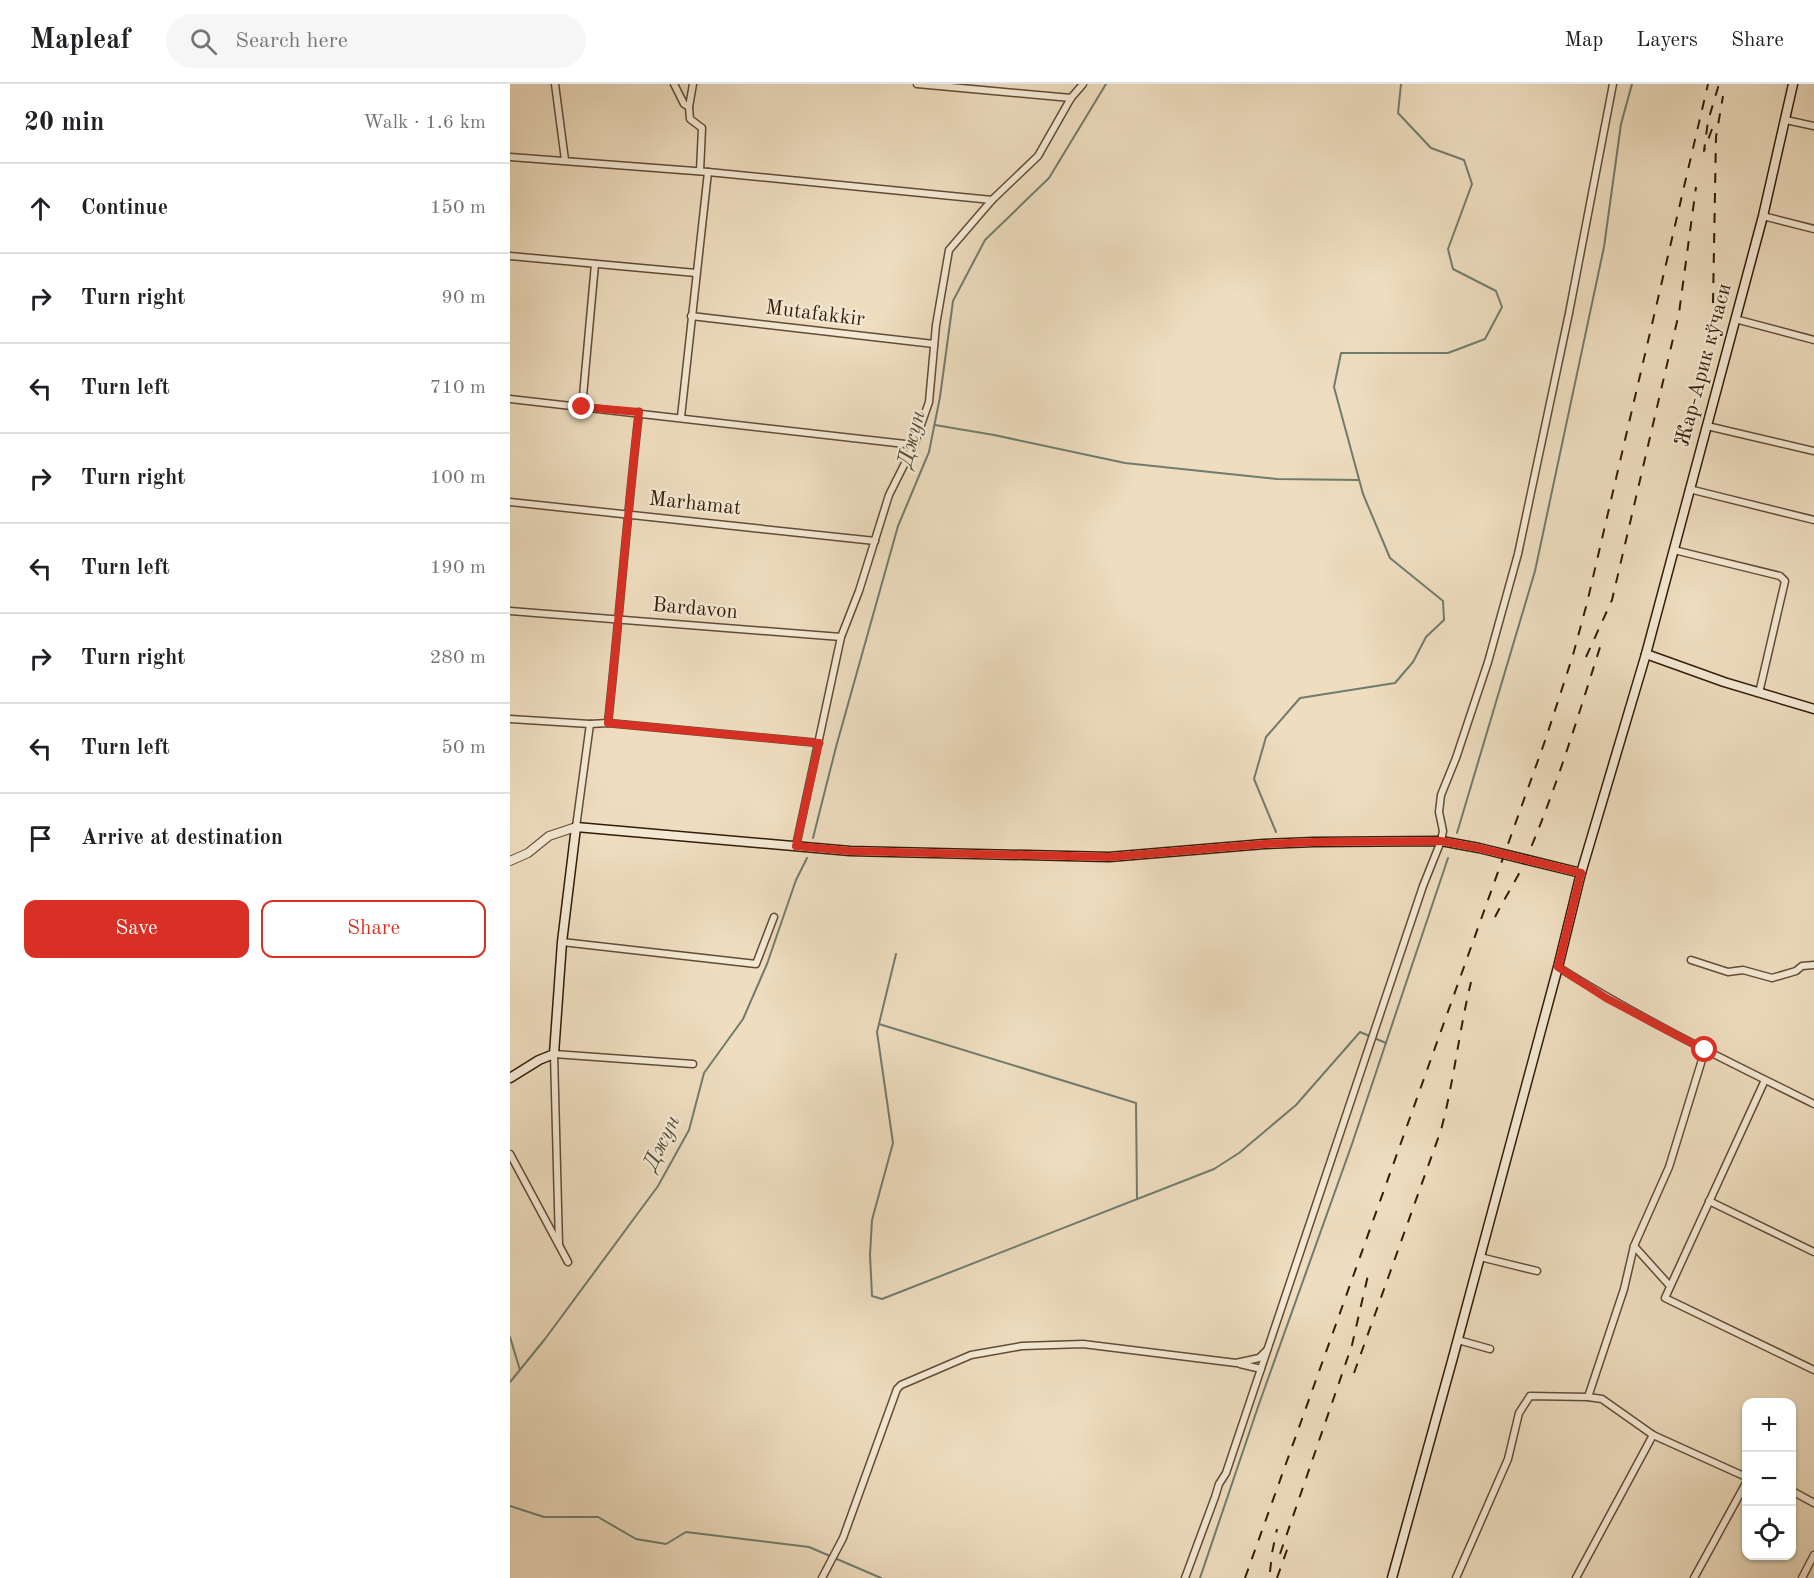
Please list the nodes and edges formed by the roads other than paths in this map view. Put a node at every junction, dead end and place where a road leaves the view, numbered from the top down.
1 (555, 84) edge
2 (674, 84) edge
3 (693, 84) edge
4 (917, 84) edge
5 (1613, 84) edge
6 (1793, 84) edge
7 (1082, 85) edge
8 (1071, 98) junction
9 (689, 107) junction
10 (1786, 120) junction
11 (1814, 126) edge
12 (510, 157) edge
13 (566, 160) junction
14 (700, 171) junction
15 (708, 172) junction
16 (992, 201) junction
17 (1763, 216) junction
18 (1814, 229) edge
19 (510, 256) edge
20 (595, 264) junction
21 (696, 273) junction
22 (692, 316) junction
23 (1735, 319) junction
24 (1814, 340) edge
25 (934, 344) junction
26 (510, 399) edge
27 (582, 407) junction
28 (639, 412) junction
29 (681, 417) junction
30 (1707, 426) junction
31 (914, 445) junction
32 (1814, 451) edge
33 (1689, 489) junction
34 (510, 502) edge
35 (627, 513) junction
36 (1814, 519) edge
37 (875, 541) junction
38 (1674, 550) junction
39 (510, 611) edge
40 (619, 619) junction
41 (841, 637) junction
42 (1646, 654) junction
43 (1759, 693) junction
44 (1814, 709) edge
45 (510, 720) edge
46 (608, 723) junction
47 (590, 724) junction
48 (819, 743) junction
49 (576, 827) junction
50 (1441, 841) junction
51 (796, 846) junction
52 (510, 861) edge
53 (1581, 873) junction
54 (774, 917) dead end
55 (562, 942) junction
56 (1690, 960) dead end
57 (1814, 965) edge
58 (1558, 967) junction
59 (1705, 1050) junction
60 (554, 1054) junction
61 (693, 1064) dead end
62 (510, 1078) edge
63 (1765, 1080) junction
64 (1814, 1104) edge
65 (510, 1154) edge
66 (1709, 1201) junction
67 (559, 1245) junction
68 (1634, 1246) junction
69 (1814, 1252) edge
70 (1480, 1257) junction
71 (568, 1262) dead end
72 (1537, 1271) dead end
73 (1670, 1286) junction
74 (1458, 1340) junction
75 (1268, 1349) junction
76 (1490, 1349) dead end
77 (1236, 1364) junction
78 (1261, 1369) junction
79 (1814, 1370) edge
80 (1588, 1398) junction
81 (1653, 1436) junction
82 (1742, 1475) edge
83 (1742, 1490) edge
84 (1796, 1494) edge
85 (1814, 1503) edge
86 (1814, 1555) edge
87 (822, 1578) edge
88 (1185, 1578) edge
89 (1392, 1578) edge
90 (1456, 1578) edge
91 (1576, 1578) edge
92 (1694, 1578) edge
93 (1802, 1578) edge

1 - 13 street
2 - 9 street
3 - 9 street
4 - 8 street
5 - 50 street
6 - 10 main road, Жар-Арик кўчаси
7 - 8 street
8 - 16 street
9 - 14 street
10 - 11 street
10 - 17 main road, Жар-Арик кўчаси
12 - 13 street
13 - 14 street
14 - 15 street
15 - 16 street
15 - 21 street
16 - 25 street
17 - 18 street
17 - 23 main road, Жар-Арик кўчаси
19 - 20 street
20 - 21 street
20 - 27 street
21 - 22 street
22 - 25 street, Mutafakkir
22 - 29 street
23 - 24 street
23 - 30 main road, Жар-Арик кўчаси
25 - 31 street
26 - 27 street
27 - 28 street
28 - 29 street
28 - 35 street
29 - 31 street
30 - 32 street
30 - 33 main road, Жар-Арик кўчаси
31 - 37 street
33 - 36 street
33 - 38 main road, Жар-Арик кўчаси
34 - 35 street, Marhamat
35 - 37 street, Marhamat
35 - 40 street
37 - 41 street
38 - 42 main road, Жар-Арик кўчаси
38 - 43 street
39 - 40 street, Bardavon
40 - 41 street, Bardavon
40 - 46 street
41 - 48 street
42 - 43 main road
42 - 53 main road, Жар-Арик кўчаси
43 - 44 main road
45 - 47 street
46 - 47 street
46 - 48 street
47 - 49 street
48 - 51 street
49 - 51 main road
49 - 52 street
49 - 55 main road
50 - 51 main road
50 - 53 main road
50 - 75 street
53 - 58 main road, Жар-Арик кўчаси
54 - 55 street
55 - 60 main road
56 - 57 street
58 - 59 street
58 - 70 main road, Жар-Арик кўчаси
59 - 63 street
59 - 68 street
60 - 61 street
60 - 62 main road
60 - 67 street
63 - 64 street
63 - 66 street
65 - 67 street
66 - 69 street
66 - 73 street
67 - 71 street
68 - 73 street
68 - 80 street
70 - 72 street
70 - 74 main road, Жар-Арик кўчаси
73 - 79 street
74 - 76 street
74 - 89 main road, Жар-Арик кўчаси
75 - 77 street
75 - 78 street
77 - 78 street
77 - 87 street
78 - 88 street
80 - 81 street
80 - 90 street
81 - 82 street
81 - 91 street
83 - 92 street
84 - 85 street
86 - 93 street

